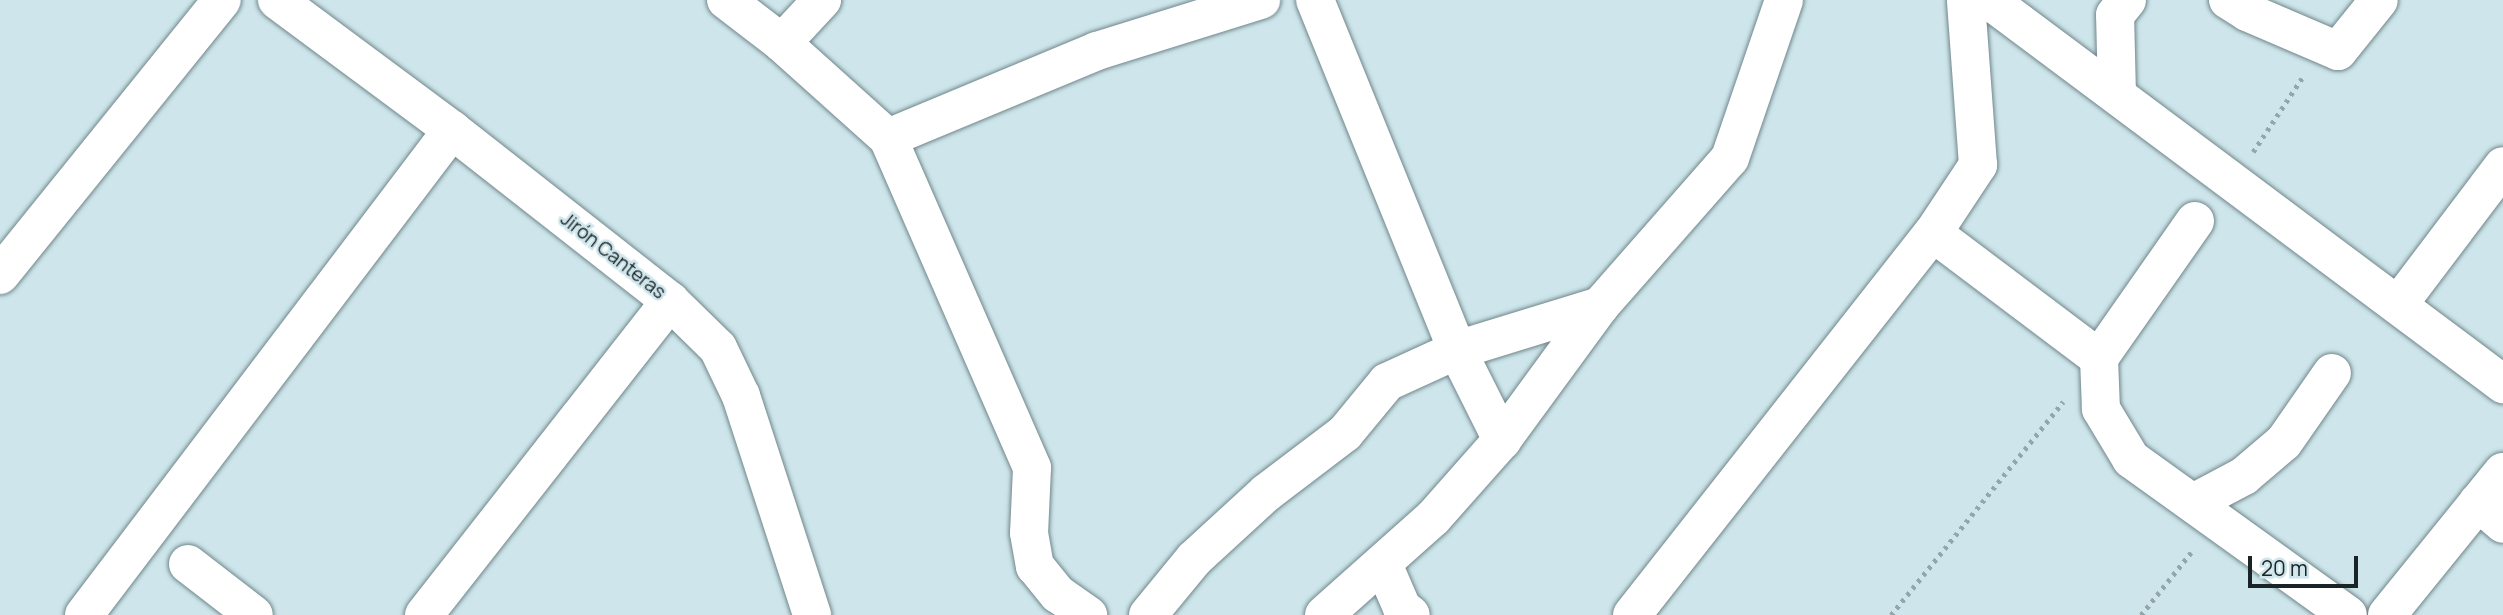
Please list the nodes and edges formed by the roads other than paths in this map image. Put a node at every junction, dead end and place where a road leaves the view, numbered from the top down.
1 (222, 0) edge
2 (277, 0) edge
3 (726, 0) edge
4 (822, 0) edge
5 (1261, 0) edge
6 (1315, 0) edge
7 (1784, 0) edge
8 (1966, 0) edge
9 (1989, 0) edge
10 (2127, 0) edge
11 (2228, 0) edge
12 (2379, 0) edge
13 (782, 43) junction
14 (2117, 95) junction
15 (452, 130) junction
16 (888, 138) junction
17 (2503, 166) edge
18 (2195, 221) dead end
19 (1933, 233) junction
20 (0, 275) edge
21 (670, 301) junction
22 (2398, 305) junction
23 (1600, 306) junction
24 (1457, 350) junction
25 (2099, 358) junction
26 (2332, 373) dead end
27 (2503, 384) edge
28 (1502, 440) junction
29 (2503, 472) edge
30 (2205, 511) junction
31 (2491, 513) edge
32 (188, 564) dead end
33 (1383, 564) junction
34 (1158, 611) edge
35 (802, 613) edge
36 (84, 615) edge
37 (254, 615) edge
38 (424, 615) edge
39 (1088, 615) edge
40 (1324, 615) edge
41 (1411, 615) edge
42 (1632, 615) edge
43 (2348, 615) edge
44 (2387, 615) edge

1 - 20 street
2 - 15 street, Jirón Canteras
3 - 13 street
4 - 13 street
5 - 16 street
6 - 24 street
7 - 23 street
8 - 19 street
9 - 14 street
10 - 14 street
11 - 12 street
13 - 16 street
14 - 22 street
15 - 21 street, Jirón Canteras
15 - 36 street
16 - 39 street
17 - 22 street
18 - 25 street
19 - 25 street
19 - 42 street
21 - 35 street, Jirón Canteras
21 - 38 street
22 - 27 street
23 - 24 street
23 - 28 street
24 - 28 street
24 - 34 street
25 - 30 street
26 - 30 street
28 - 33 street
29 - 31 street
30 - 43 street
31 - 44 street
32 - 37 street
33 - 40 street
33 - 41 street

